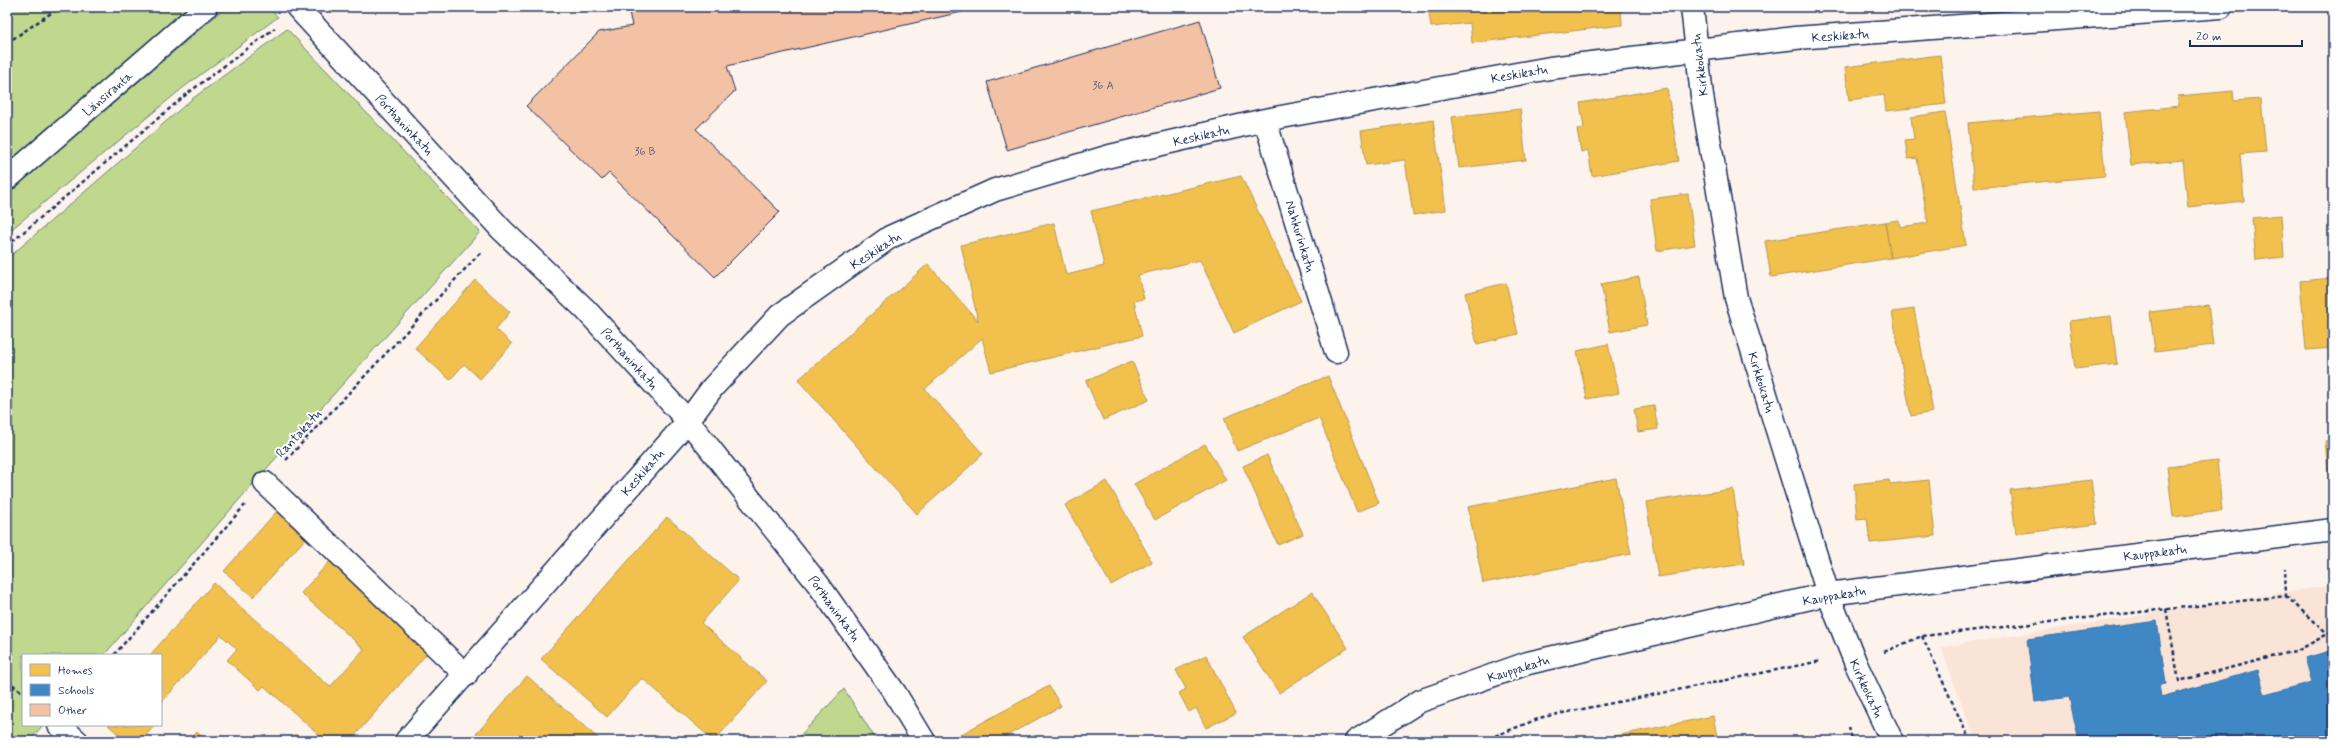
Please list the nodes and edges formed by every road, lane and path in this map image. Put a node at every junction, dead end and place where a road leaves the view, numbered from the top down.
1 (60, 7) edge
2 (206, 7) edge
3 (1692, 7) edge
4 (2221, 7) edge
5 (297, 8) edge
6 (7, 43) edge
7 (1697, 50) junction
8 (1265, 120) junction
9 (7, 179) edge
10 (502, 230) junction
11 (7, 246) edge
12 (1336, 352) dead end
13 (688, 421) junction
14 (265, 482) junction
15 (2333, 530) edge
16 (2291, 564) dead end
17 (1828, 594) junction
18 (2286, 596) junction
19 (2166, 609) junction
20 (2333, 631) edge
21 (2328, 634) junction
22 (1922, 636) junction
23 (115, 654) edge
24 (1856, 664) junction
25 (466, 675) junction
26 (7, 680) edge
27 (15, 686) junction
28 (22, 692) edge
29 (7, 696) edge
30 (60, 726) edge
31 (77, 741) edge
32 (406, 741) edge
33 (924, 741) edge
34 (1356, 741) edge
35 (1482, 741) edge
36 (1892, 741) edge
37 (1970, 741) edge

1 - 6 path
2 - 9 street, Länsiranta
3 - 7 street, Kirkkokatu
4 - 7 street, Keskikatu
5 - 10 street, Porthaninkatu
5 - 11 path
7 - 8 street, Keskikatu
7 - 17 street, Kirkkokatu
8 - 12 street, Nahkurinkatu
8 - 13 street, Keskikatu
10 - 13 street, Porthaninkatu
10 - 14 path, Rantakatu
13 - 25 street, Keskikatu
13 - 33 street, Porthaninkatu
14 - 23 path, Rantakatu
14 - 25 street
15 - 17 street, Kauppakatu
16 - 18 path
17 - 24 street, Kirkkokatu
17 - 34 street, Kauppakatu
18 - 19 path
18 - 21 path
19 - 21 path
19 - 22 path
20 - 21 path
22 - 24 path
22 - 37 path
24 - 35 path
24 - 36 street, Kirkkokatu
25 - 32 street, Keskikatu
26 - 27 path
27 - 28 path
27 - 29 path
30 - 31 street

